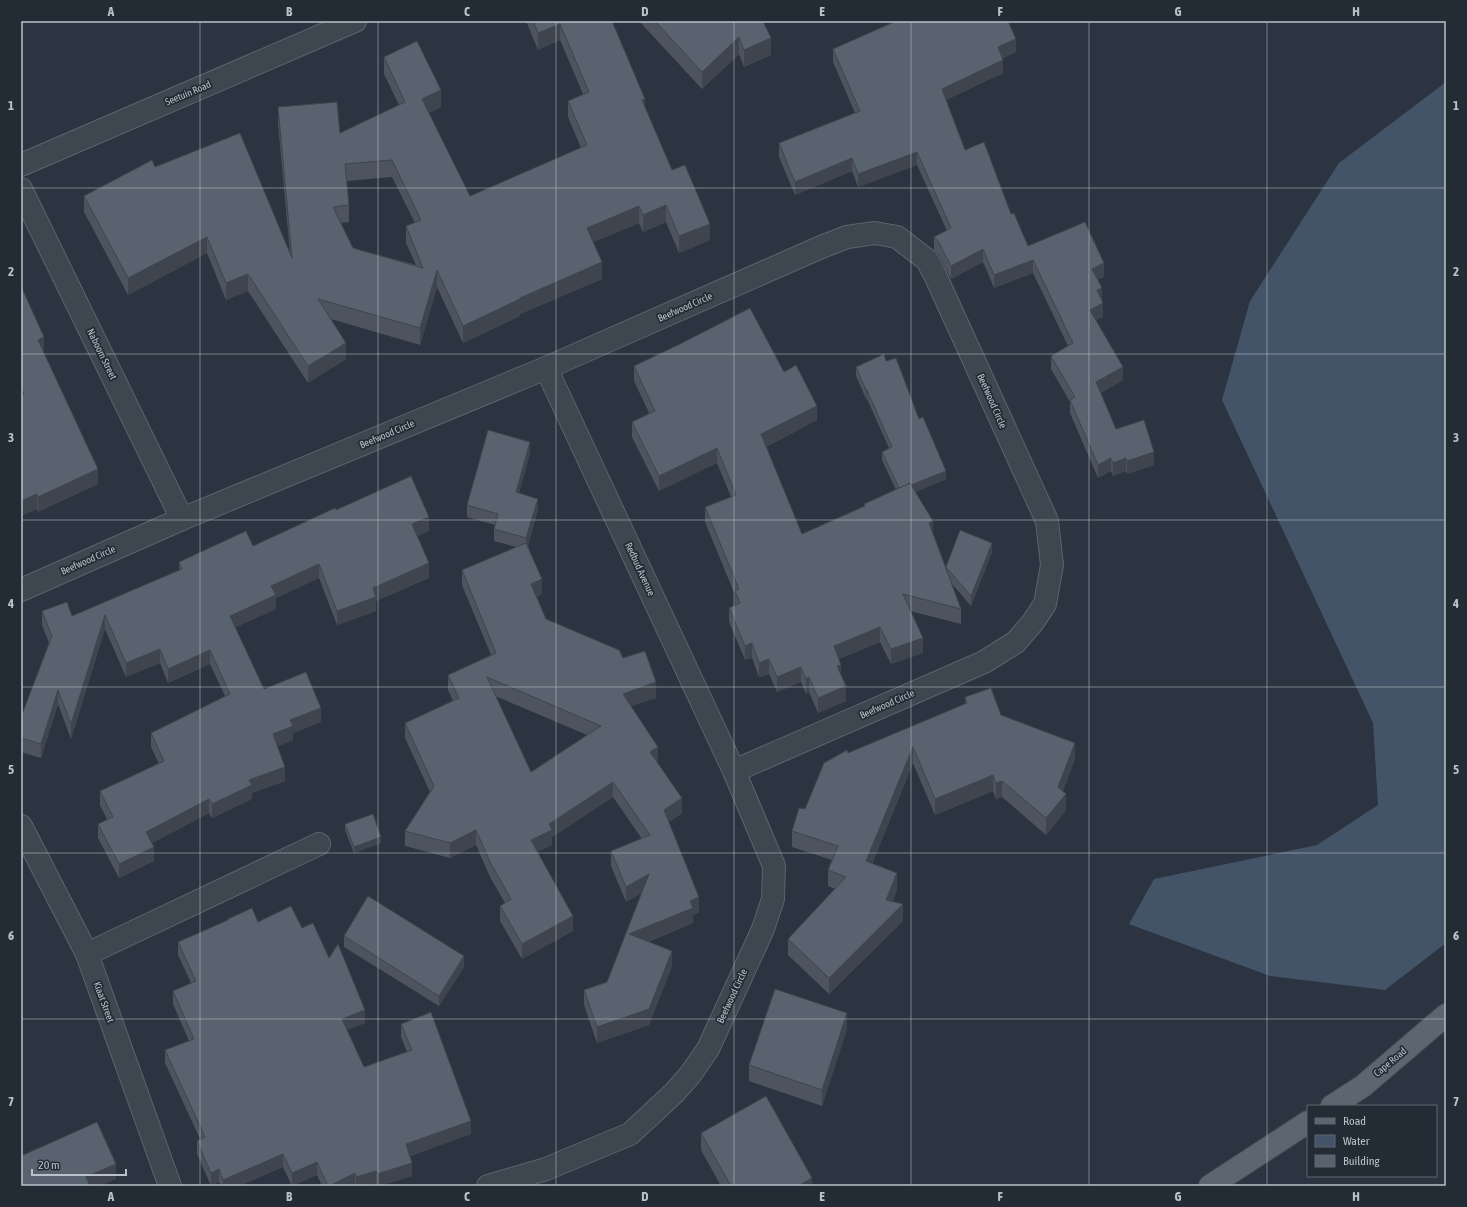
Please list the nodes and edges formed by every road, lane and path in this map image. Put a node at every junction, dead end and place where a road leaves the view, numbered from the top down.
1 (355, 21) edge
2 (21, 165) edge
3 (21, 189) edge
4 (546, 368) junction
5 (182, 520) junction
6 (21, 590) edge
7 (734, 771) junction
8 (21, 826) edge
9 (319, 844) dead end
10 (87, 954) junction
11 (1446, 1015) edge
12 (1334, 1105) edge
13 (1307, 1123) edge
14 (170, 1186) edge
15 (488, 1186) edge
16 (1210, 1186) edge

1 - 2 street, Seetuin Road
3 - 5 street, Naboom Street
4 - 5 street, Beefwood Circle
4 - 7 street, Redbud Avenue
4 - 7 street, Beefwood Circle
5 - 6 street, Beefwood Circle
7 - 15 street, Beefwood Circle
8 - 10 street, Kiaat Street
9 - 10 street
10 - 14 street, Kiaat Street
11 - 12 main road, Cape Road
13 - 16 main road

